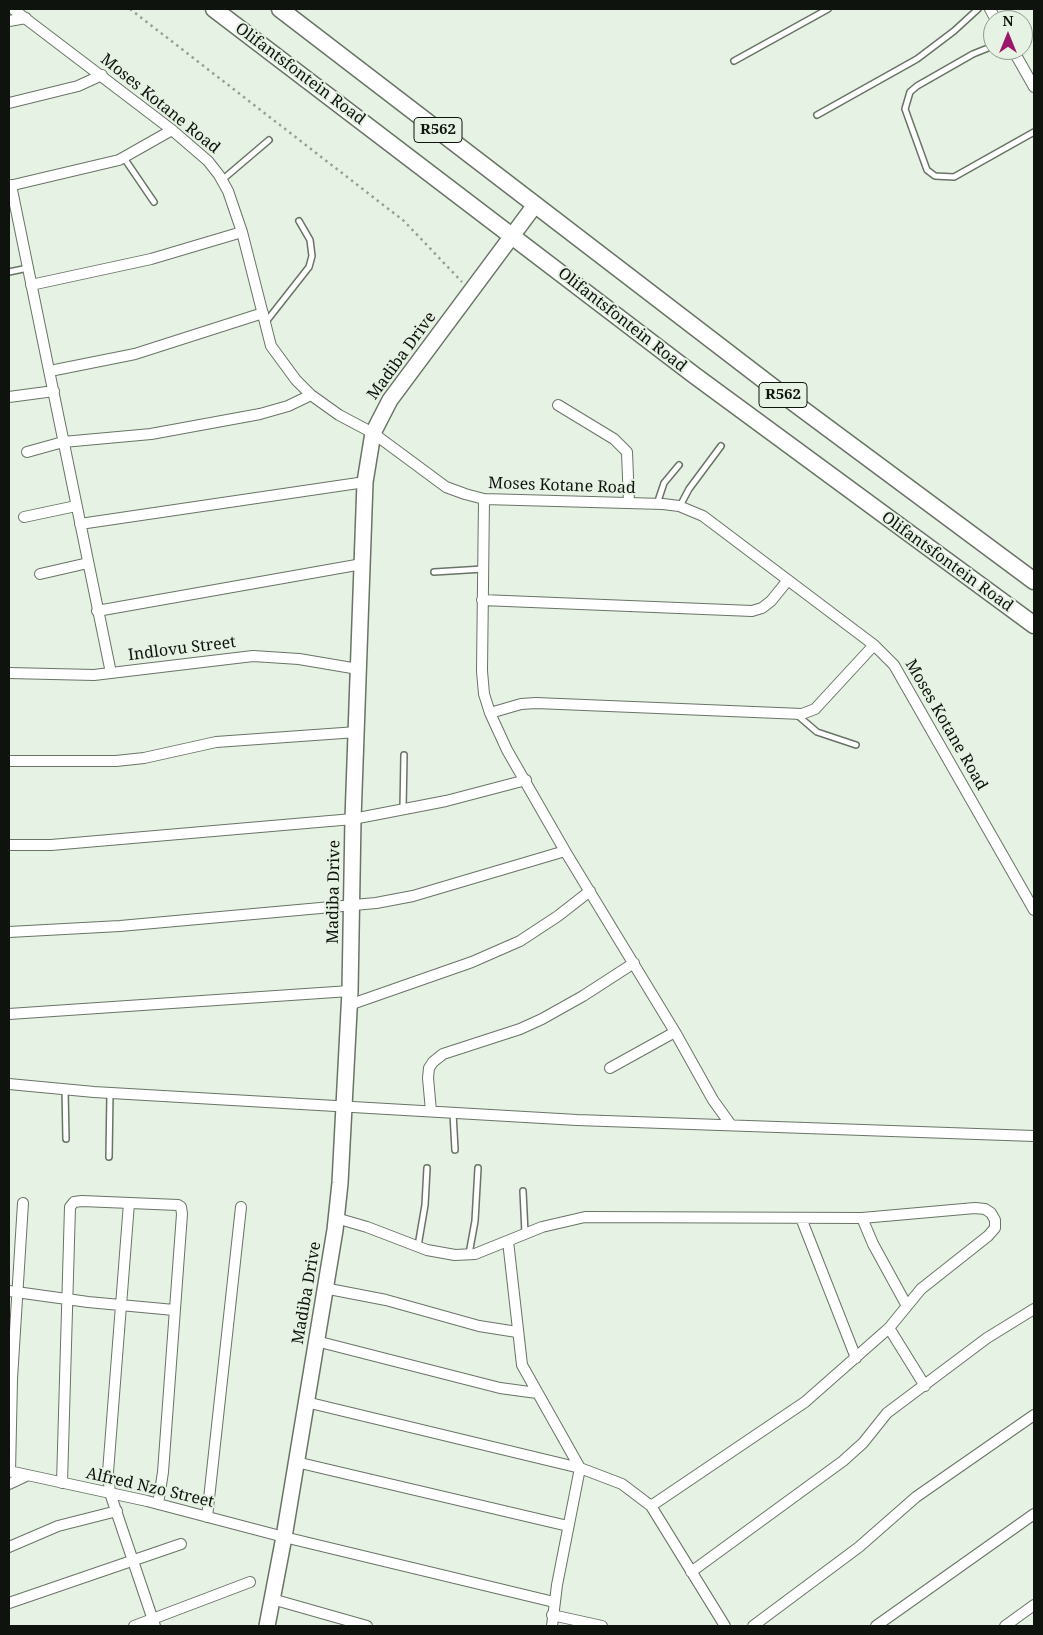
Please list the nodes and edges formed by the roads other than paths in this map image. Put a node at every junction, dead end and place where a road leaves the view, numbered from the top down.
1 (13, 9) edge
2 (214, 9) edge
3 (280, 9) edge
4 (828, 9) edge
5 (978, 9) edge
6 (26, 18) junction
7 (9, 22) edge
8 (983, 50) edge
9 (734, 60) dead end
10 (1019, 60) edge
11 (102, 75) junction
12 (1034, 87) edge
13 (9, 103) edge
14 (817, 115) dead end
15 (172, 130) junction
16 (1034, 132) edge
17 (269, 140) dead end
18 (124, 158) junction
19 (222, 180) junction
20 (10, 185) edge
21 (154, 202) dead end
22 (535, 205) junction
23 (300, 221) dead end
24 (242, 232) junction
25 (514, 236) junction
26 (28, 268) junction
27 (9, 272) edge
28 (31, 285) junction
29 (264, 318) junction
30 (50, 371) junction
31 (54, 391) junction
32 (311, 395) junction
33 (9, 396) edge
34 (558, 405) dead end
35 (373, 433) junction
36 (63, 442) junction
37 (721, 446) dead end
38 (28, 452) dead end
39 (679, 465) dead end
40 (365, 482) junction
41 (484, 499) junction
42 (629, 503) junction
43 (657, 504) junction
44 (76, 506) junction
45 (679, 506) junction
46 (24, 517) dead end
47 (80, 524) junction
48 (88, 563) junction
49 (362, 564) junction
50 (483, 569) junction
51 (434, 572) dead end
52 (40, 574) dead end
53 (788, 580) junction
54 (1034, 581) edge
55 (482, 600) junction
56 (97, 611) junction
57 (1034, 625) edge
58 (874, 645) junction
59 (358, 668) junction
60 (9, 673) edge
61 (111, 673) junction
62 (490, 713) junction
63 (795, 714) junction
64 (357, 732) junction
65 (856, 745) dead end
66 (404, 754) dead end
67 (9, 761) edge
68 (526, 780) junction
69 (403, 809) junction
70 (353, 820) junction
71 (9, 845) edge
72 (565, 851) junction
73 (590, 891) junction
74 (352, 905) junction
75 (1034, 910) edge
76 (9, 932) edge
77 (634, 963) junction
78 (349, 998) junction
79 (9, 1014) edge
80 (676, 1032) junction
81 (610, 1068) dead end
82 (9, 1084) edge
83 (65, 1089) junction
84 (110, 1092) junction
85 (342, 1106) junction
86 (431, 1111) junction
87 (453, 1112) junction
88 (731, 1125) junction
89 (1034, 1136) edge
90 (66, 1139) dead end
91 (455, 1150) dead end
92 (109, 1157) dead end
93 (427, 1168) dead end
94 (478, 1168) dead end
95 (523, 1191) dead end
96 (23, 1203) dead end
97 (129, 1203) junction
98 (241, 1207) dead end
99 (336, 1218) junction
100 (801, 1218) junction
101 (862, 1218) junction
102 (525, 1233) junction
103 (508, 1242) junction
104 (418, 1246) junction
105 (469, 1254) junction
106 (324, 1288) junction
107 (13, 1291) edge
108 (67, 1299) junction
109 (122, 1305) junction
110 (908, 1306) junction
111 (1034, 1309) edge
112 (174, 1310) junction
113 (889, 1328) junction
114 (517, 1332) junction
115 (316, 1341) junction
116 (856, 1358) junction
117 (924, 1386) junction
118 (537, 1393) junction
119 (306, 1402) junction
120 (1034, 1415) edge
121 (296, 1462) junction
122 (580, 1468) junction
123 (10, 1471) edge
124 (26, 1476) junction
125 (62, 1483) junction
126 (9, 1484) edge
127 (110, 1493) junction
128 (158, 1504) junction
129 (651, 1506) junction
130 (117, 1510) junction
131 (1034, 1514) edge
132 (207, 1517) junction
133 (568, 1526) junction
134 (284, 1537) junction
135 (181, 1544) dead end
136 (9, 1547) edge
137 (134, 1560) junction
138 (691, 1572) junction
139 (250, 1582) dead end
140 (272, 1600) junction
141 (554, 1602) junction
142 (9, 1603) edge
143 (1034, 1605) edge
144 (552, 1614) junction
145 (154, 1623) edge
146 (134, 1626) edge
147 (267, 1626) edge
148 (366, 1626) edge
149 (552, 1626) edge
150 (602, 1626) edge
151 (726, 1626) edge
152 (753, 1626) edge
153 (876, 1626) edge
154 (1004, 1626) edge

1 - 6 street, Moses Kotane Road
2 - 25 main road, Olifantsfontein Road / R562
3 - 22 main road, R562
4 - 9 lane
5 - 14 lane
6 - 7 street
6 - 11 street, Moses Kotane Road
8 - 16 lane
10 - 12 street
11 - 13 street
11 - 15 street, Moses Kotane Road
15 - 18 street
15 - 19 street, Moses Kotane Road
17 - 19 lane
18 - 20 street
18 - 21 lane
19 - 24 street, Moses Kotane Road
20 - 26 street
22 - 25 street, Madiba Drive
22 - 54 main road, R562
23 - 29 lane
24 - 28 street
24 - 29 street, Moses Kotane Road
25 - 35 street, Madiba Drive
25 - 57 main road, Olifantsfontein Road / R562
26 - 27 lane
26 - 28 street
28 - 30 street
29 - 30 street
29 - 32 street, Moses Kotane Road
30 - 31 street
31 - 33 street
31 - 36 street
32 - 35 street, Moses Kotane Road
32 - 36 street
34 - 42 street
35 - 40 street, Madiba Drive
35 - 41 street, Moses Kotane Road
36 - 38 street
36 - 44 street
37 - 45 lane
39 - 43 lane
40 - 47 street
40 - 49 street, Madiba Drive
41 - 42 street, Moses Kotane Road
41 - 50 street
42 - 43 street, Moses Kotane Road
43 - 45 street, Moses Kotane Road
44 - 46 street
44 - 47 street
45 - 53 street, Moses Kotane Road
47 - 48 street
48 - 52 street
48 - 56 street
49 - 56 street
49 - 59 street, Madiba Drive
50 - 51 lane
50 - 55 street
53 - 55 street
53 - 58 street, Moses Kotane Road
55 - 62 street
56 - 61 street
58 - 63 street
58 - 75 street, Moses Kotane Road
59 - 61 street, Indlovu Street
59 - 64 street, Madiba Drive
60 - 61 street, Indlovu Street
62 - 63 street
62 - 68 street
63 - 65 lane
64 - 67 street
64 - 70 street, Madiba Drive
66 - 69 lane
68 - 69 street
68 - 72 street
69 - 70 street
70 - 71 street
70 - 74 street, Madiba Drive
72 - 73 street
72 - 74 street
73 - 77 street
73 - 78 street
74 - 76 street
74 - 78 street, Madiba Drive
77 - 80 street
77 - 86 street
78 - 79 street
78 - 85 street, Madiba Drive
80 - 81 street
80 - 88 street
82 - 83 street
83 - 84 street
83 - 90 lane
84 - 85 street
84 - 92 lane
85 - 86 street
85 - 99 street, Madiba Drive
86 - 87 street
87 - 88 street
87 - 91 lane
88 - 89 street
93 - 104 lane
94 - 105 lane
95 - 102 lane
96 - 107 street
97 - 108 street
97 - 109 street
97 - 112 street
98 - 132 street
99 - 104 street
99 - 106 street, Madiba Drive
100 - 101 street
100 - 102 street
100 - 116 street
101 - 110 street
101 - 110 street
102 - 103 street
103 - 105 street
103 - 114 street
104 - 105 street
106 - 114 street
106 - 115 street, Madiba Drive
107 - 108 street
107 - 123 street
108 - 109 street
108 - 125 street
109 - 112 street
109 - 127 street
110 - 113 street
111 - 117 street
112 - 128 street
113 - 116 street
113 - 117 street
114 - 118 street
115 - 118 street
115 - 119 street, Madiba Drive
116 - 129 street
117 - 138 street
118 - 122 street
119 - 121 street, Madiba Drive
119 - 122 street
120 - 152 street
121 - 133 street
121 - 134 street, Madiba Drive
122 - 129 street
122 - 133 street
123 - 124 street, Alfred Nzo Street
124 - 125 street, Alfred Nzo Street
124 - 126 street
125 - 127 street, Alfred Nzo Street
127 - 128 street, Alfred Nzo Street
127 - 130 street
128 - 132 street, Alfred Nzo Street
129 - 138 street
130 - 136 street
130 - 137 street
131 - 153 street
132 - 134 street, Alfred Nzo Street
133 - 141 street
134 - 140 street, Madiba Drive
134 - 141 street, Alfred Nzo Street
135 - 137 street
137 - 142 street
137 - 145 street
138 - 151 street
139 - 145 street
140 - 147 street, Madiba Drive
140 - 148 street
141 - 144 street
143 - 154 street
144 - 149 street
144 - 150 street
145 - 146 street

